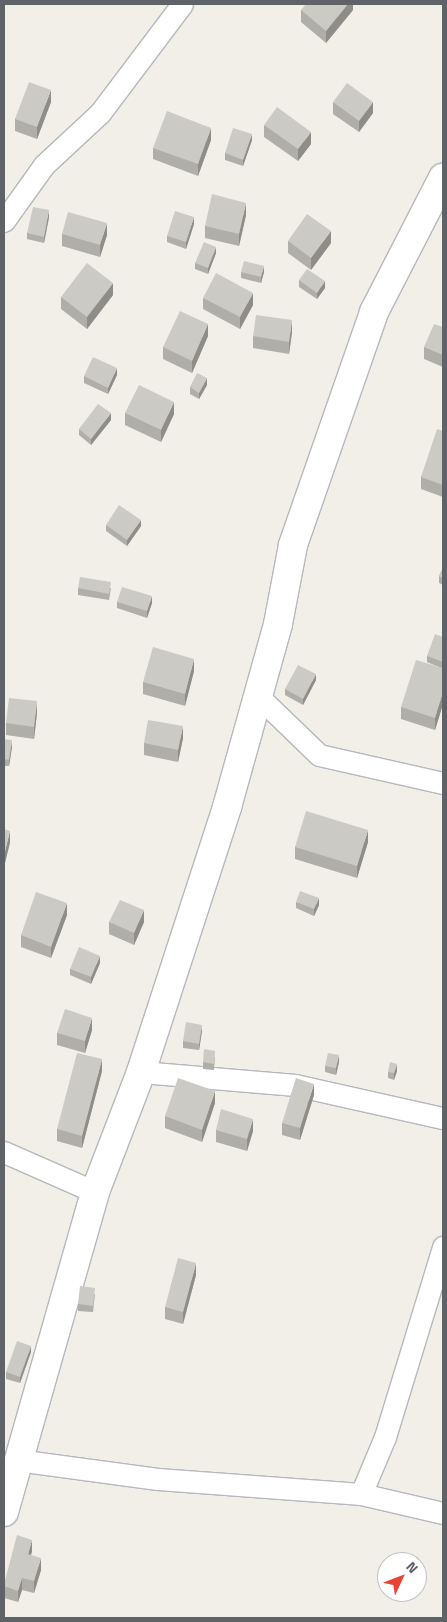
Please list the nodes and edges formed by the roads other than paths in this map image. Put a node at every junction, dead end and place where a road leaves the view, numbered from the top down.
1 (182, 4) edge
2 (443, 178) edge
3 (4, 221) edge
4 (259, 697) junction
5 (443, 783) edge
6 (141, 1072) junction
7 (443, 1118) edge
8 (4, 1152) edge
9 (95, 1192) junction
10 (443, 1246) edge
11 (17, 1460) junction
12 (361, 1494) junction
13 (4, 1512) edge
14 (443, 1513) edge

1 - 3 street
2 - 4 street
4 - 5 street
4 - 6 street
6 - 7 street
6 - 9 street
8 - 9 street
9 - 11 street
10 - 12 street
11 - 12 street
11 - 13 street
12 - 14 street

